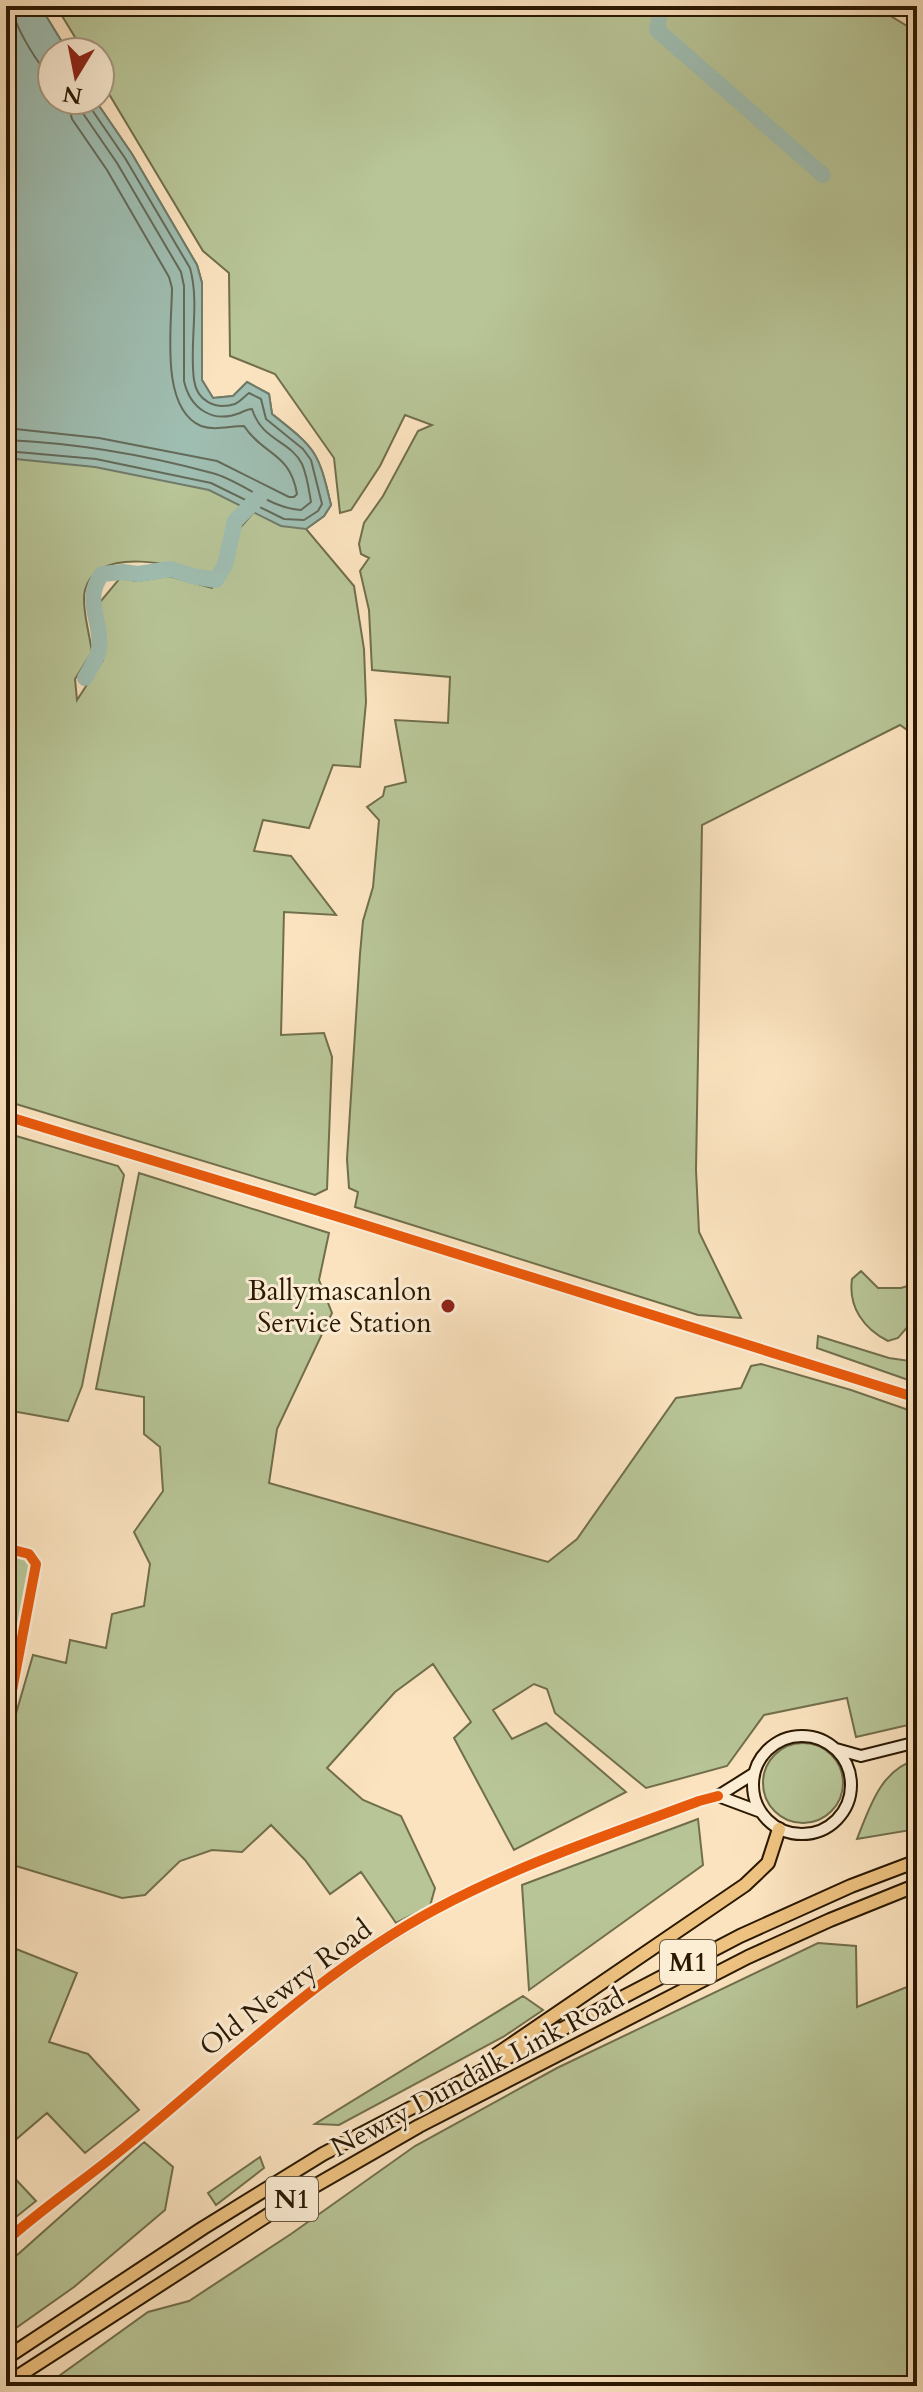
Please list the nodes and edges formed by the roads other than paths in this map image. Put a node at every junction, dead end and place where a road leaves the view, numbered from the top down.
1 (6, 1116) edge
2 (917, 1398) edge
3 (6, 1548) edge
4 (6, 1722) edge
5 (917, 1742) edge
6 (836, 1749) junction
7 (861, 1756) junction
8 (753, 1774) junction
9 (851, 1777) junction
10 (718, 1796) junction
11 (761, 1812) junction
12 (779, 1829) junction
13 (917, 1861) edge
14 (917, 1885) edge
15 (917, 1891) edge
16 (864, 1906) junction
17 (466, 2078) junction
18 (6, 2241) edge
19 (6, 2358) edge
20 (6, 2384) edge

1 - 2 main road
3 - 4 street
5 - 7 main road
6 - 7 main road
6 - 8 main road
6 - 9 main road
7 - 9 main road
8 - 10 main road, Old Newry Road
8 - 11 main road
9 - 12 main road
10 - 11 main road
10 - 18 main road, Old Newry Road
11 - 12 main road
12 - 17 highway
13 - 17 highway, M1
14 - 16 highway
15 - 16 highway
16 - 20 highway, Newry Dundalk Link Road / N1
17 - 19 highway, Newry Dundalk Link Road / N1

